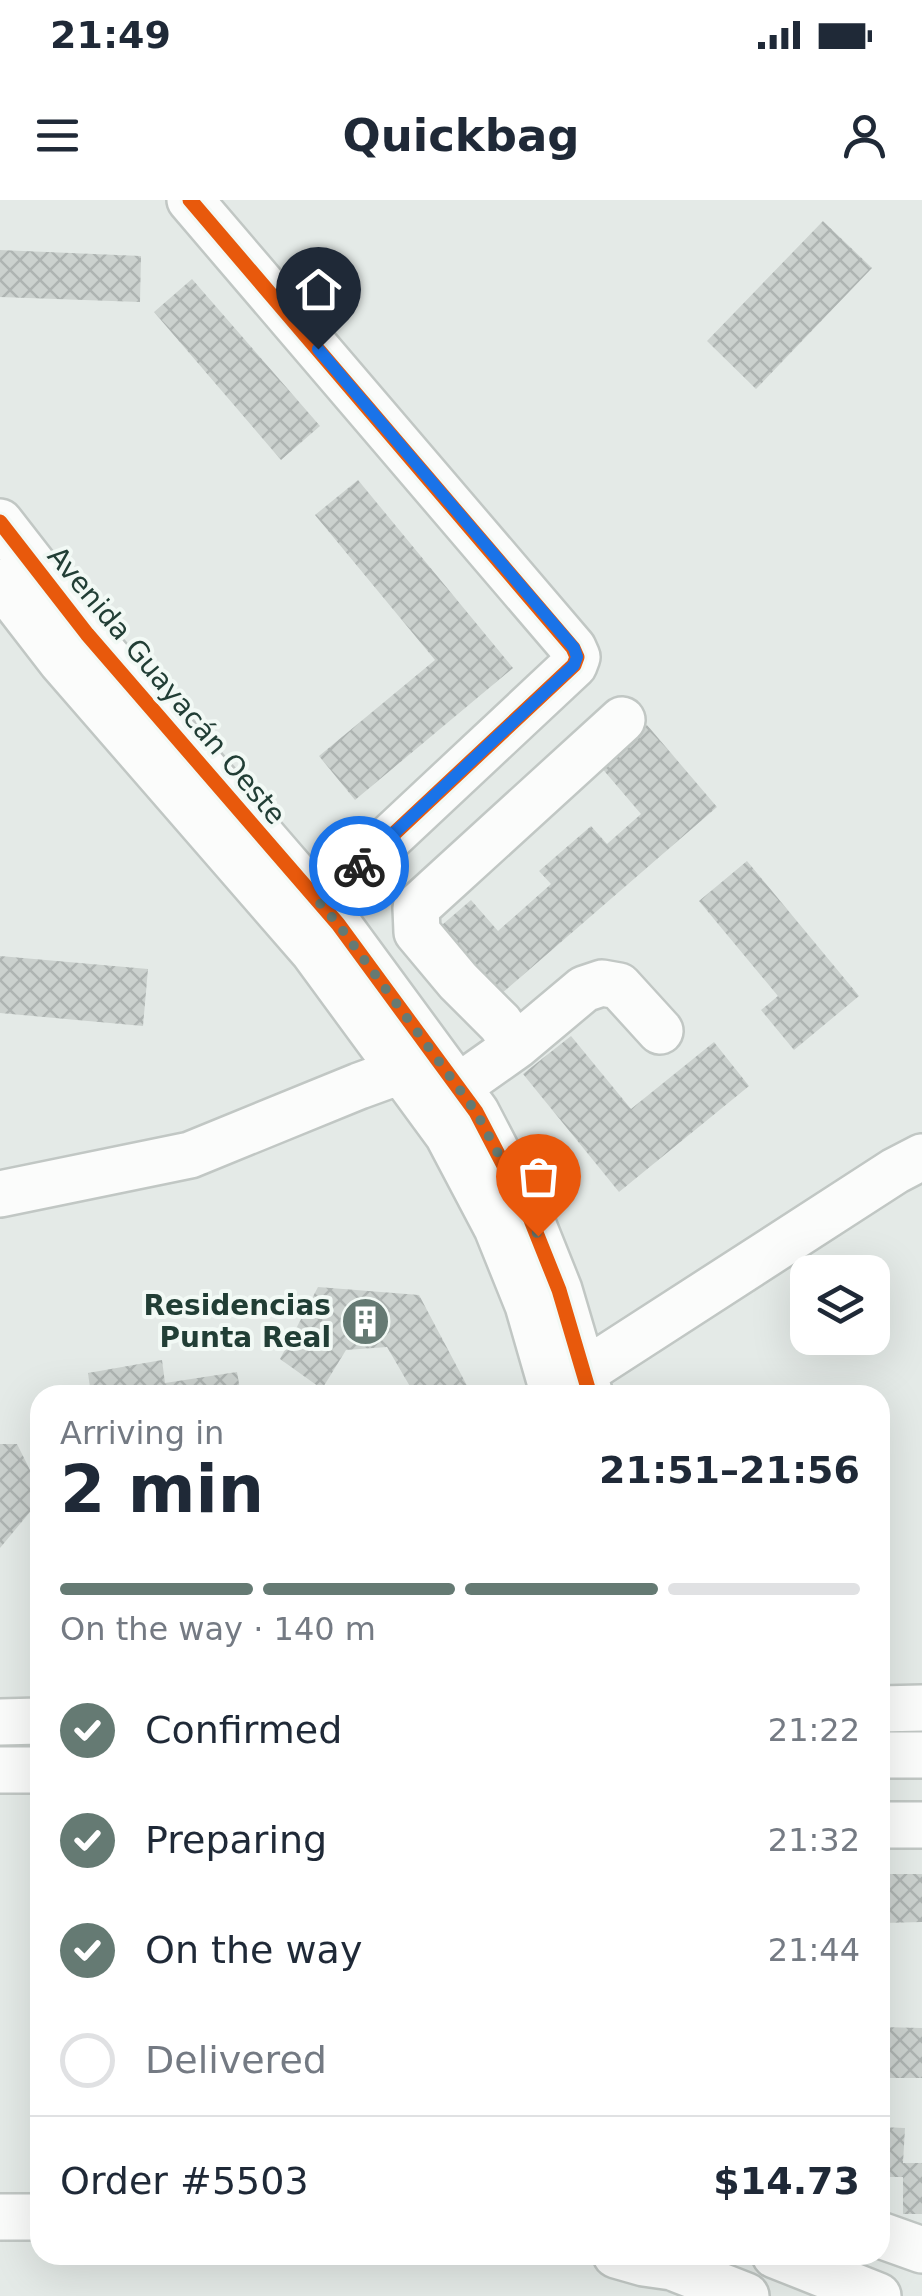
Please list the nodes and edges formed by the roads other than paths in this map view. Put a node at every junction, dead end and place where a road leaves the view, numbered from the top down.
1 (190, 200) edge
2 (0, 522) edge
3 (0, 582) edge
4 (622, 720) dead end
5 (320, 904) junction
6 (660, 1031) dead end
7 (516, 1046) junction
8 (431, 1079) junction
9 (922, 1158) edge
10 (0, 1194) edge
11 (575, 1385) edge
12 (579, 1385) edge
13 (922, 1708) edge
14 (890, 1709) edge
15 (30, 1721) edge
16 (0, 1722) edge
17 (890, 1755) edge
18 (922, 1755) edge
19 (0, 1770) edge
20 (30, 1770) edge
21 (890, 1825) edge
22 (922, 1825) edge
23 (30, 2216) edge
24 (0, 2217) edge
25 (890, 2239) edge
26 (922, 2250) edge
27 (800, 2265) edge
28 (630, 2270) edge
29 (746, 2296) edge
30 (878, 2296) edge

1 - 5 street
2 - 5 street, Avenida Guayacán Oeste
3 - 8 street, Avenida Guayacán Oeste
4 - 7 street
5 - 8 street, Avenida Guayacán Oeste
6 - 7 street
7 - 8 street
8 - 10 street
8 - 11 street, Avenida Guayacán Oeste
9 - 12 street
13 - 14 street
15 - 16 street
17 - 18 street
19 - 20 street
21 - 22 street
23 - 24 street
25 - 26 street
27 - 30 street
28 - 29 street

